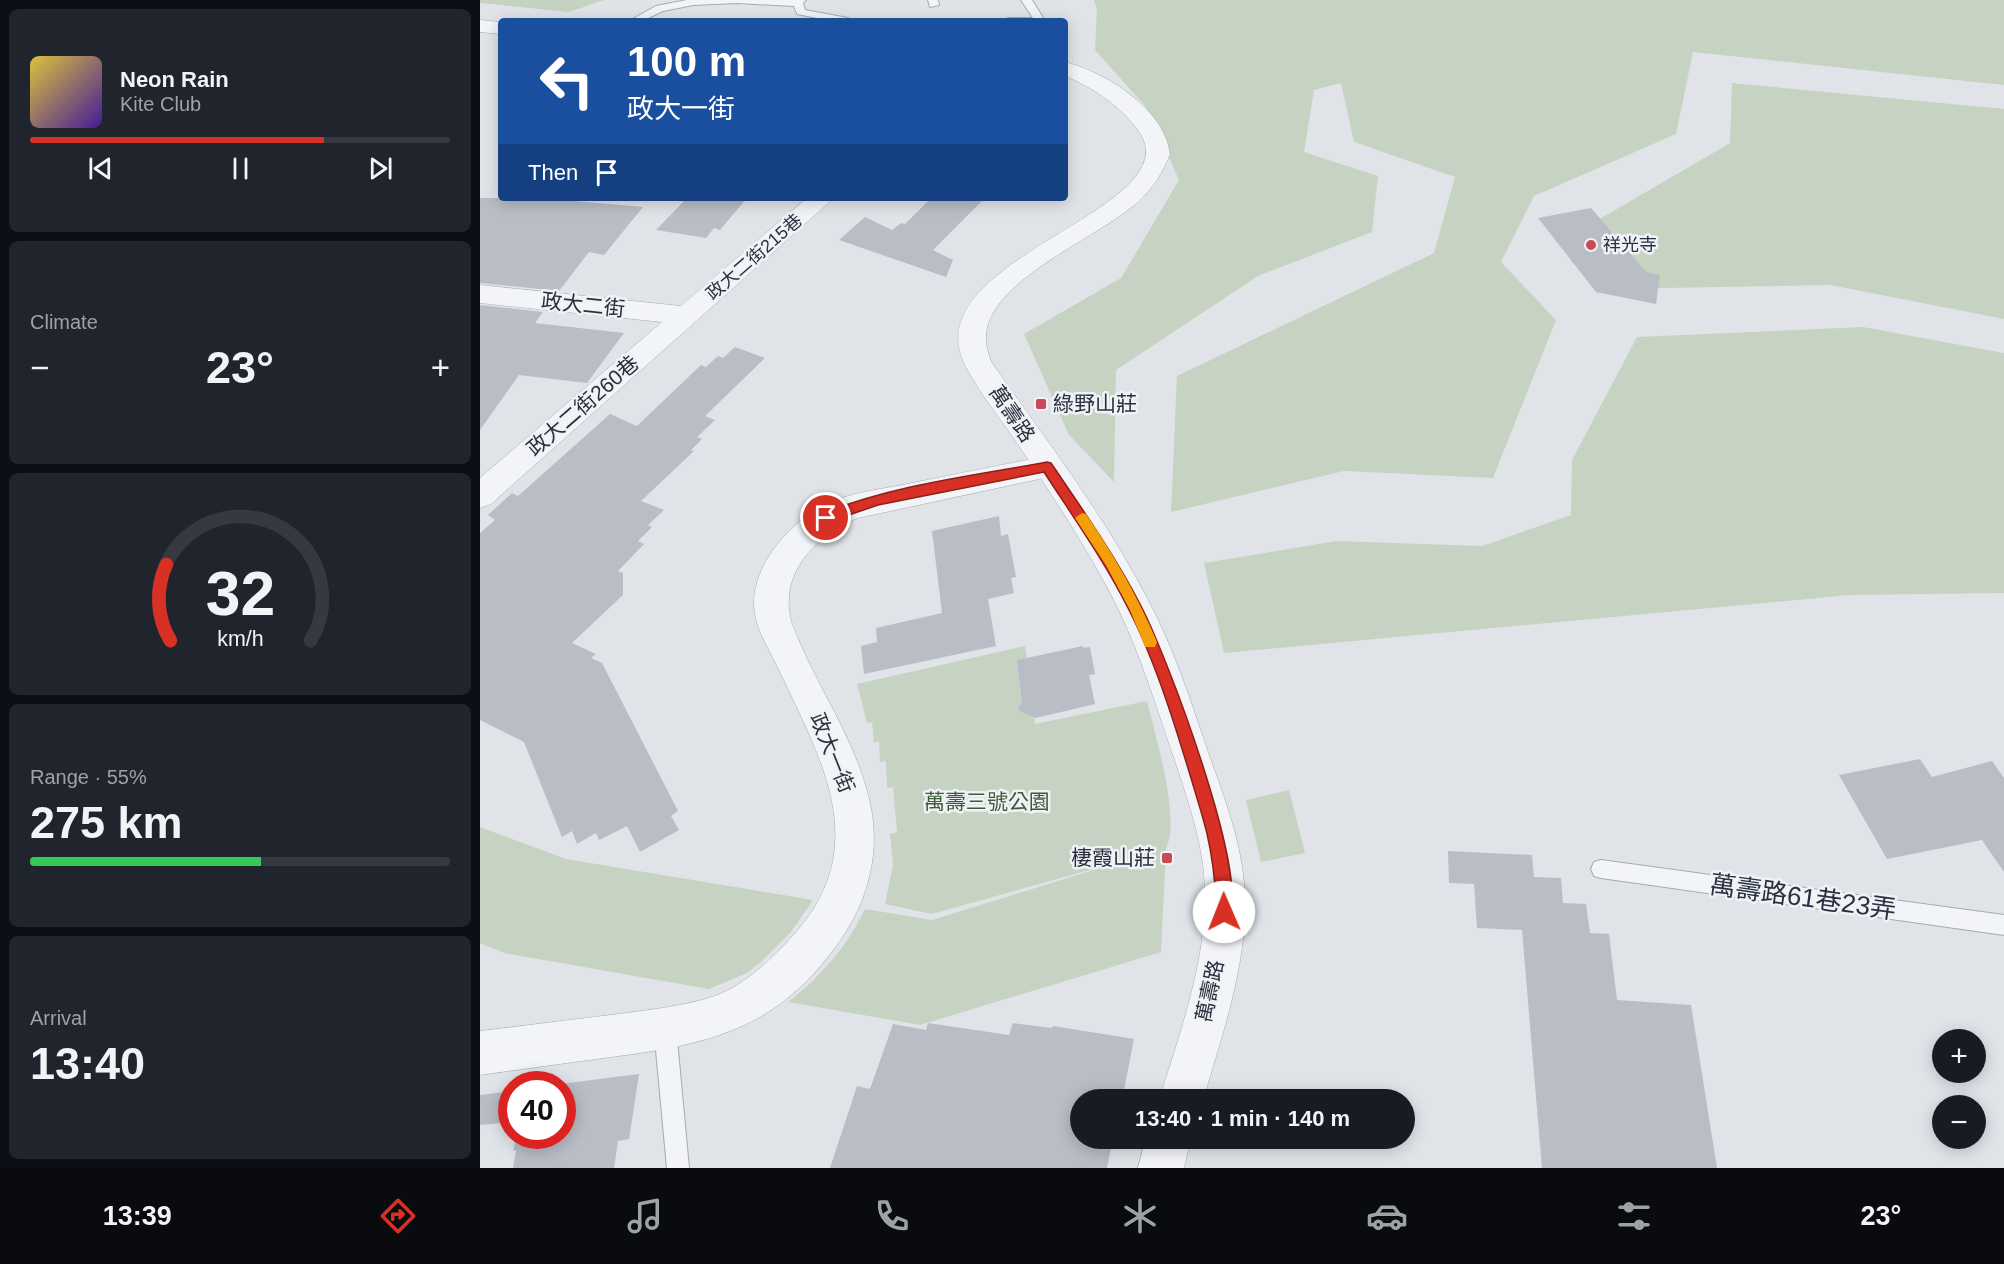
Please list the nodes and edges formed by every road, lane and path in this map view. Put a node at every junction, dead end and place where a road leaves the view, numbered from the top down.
1 (1026, 0) edge
2 (743, 1) edge
3 (799, 2) edge
4 (640, 18) edge
5 (832, 18) edge
6 (1038, 18) edge
7 (480, 26) edge
8 (498, 28) edge
9 (1068, 70) edge
10 (819, 201) edge
11 (480, 294) edge
12 (687, 316) junction
13 (1047, 467) junction
14 (480, 496) edge
15 (1601, 869) dead end
16 (2004, 925) edge
17 (665, 1029) junction
18 (480, 1053) edge
19 (1184, 1089) edge
20 (678, 1168) edge

1 - 6 lane
2 - 3 lane
2 - 4 lane
3 - 5 lane
7 - 8 street
9 - 13 street, 萬壽路
10 - 12 street, 政大二街215巷
11 - 12 street, 政大二街
12 - 14 street, 政大二街260巷
13 - 17 street, 政大一街
13 - 19 street, 萬壽路
15 - 16 lane, 萬壽路61巷23弄
17 - 18 street, 政大一街
17 - 20 lane

